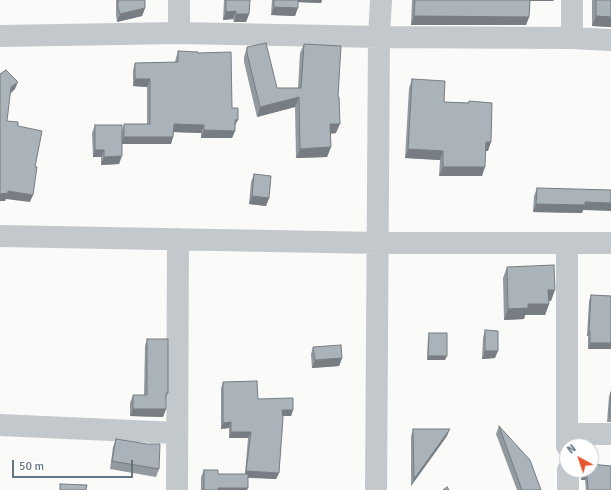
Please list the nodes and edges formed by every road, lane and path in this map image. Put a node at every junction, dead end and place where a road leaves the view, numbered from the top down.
1 (179, 0) edge
2 (381, 0) edge
3 (572, 0) edge
4 (179, 33) junction
5 (0, 36) edge
6 (379, 37) junction
7 (572, 38) junction
8 (611, 40) edge
9 (0, 236) edge
10 (178, 239) junction
11 (378, 243) junction
12 (567, 243) junction
13 (611, 244) edge
14 (0, 425) edge
15 (178, 433) junction
16 (611, 434) edge
17 (567, 438) edge
18 (582, 438) edge
19 (568, 478) edge
20 (177, 490) edge
21 (376, 490) edge
22 (568, 490) edge

1 - 4 street
2 - 6 street
3 - 7 street
4 - 5 street
4 - 6 street
6 - 7 street
6 - 11 street
7 - 8 street
9 - 10 street
10 - 11 street
10 - 15 street
11 - 12 street
11 - 21 street
12 - 13 street
12 - 17 street
14 - 15 street
15 - 20 street
16 - 18 street
19 - 22 street

